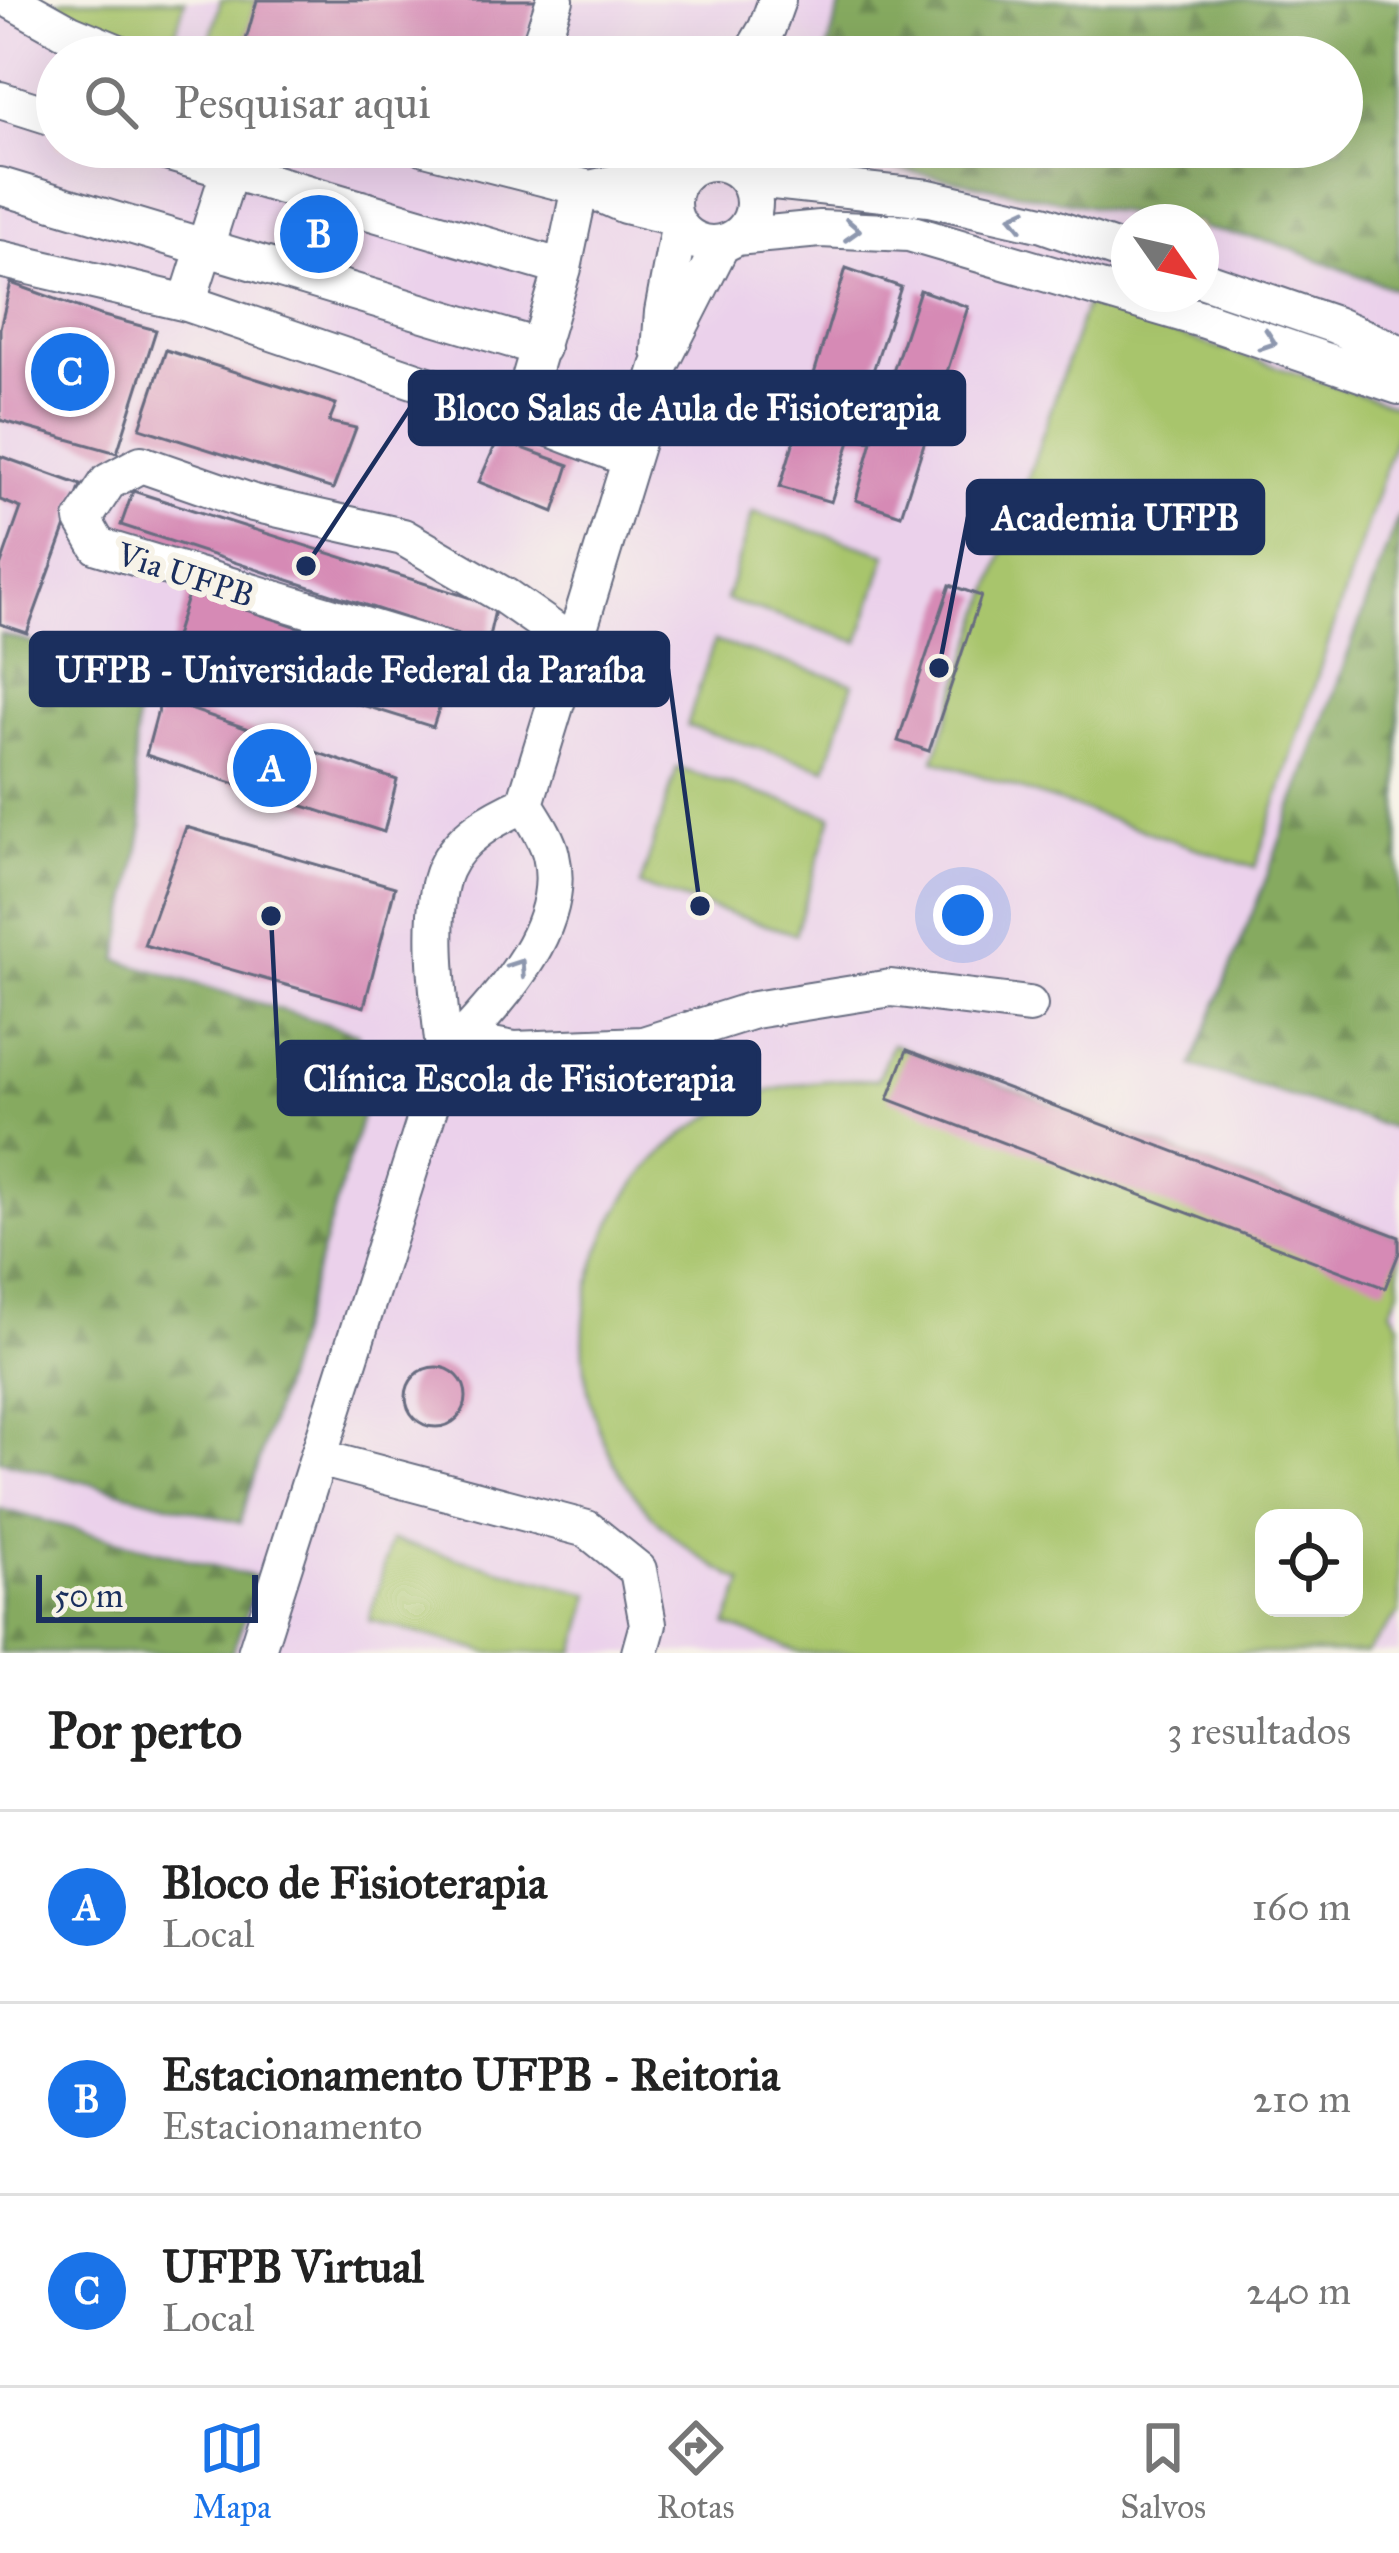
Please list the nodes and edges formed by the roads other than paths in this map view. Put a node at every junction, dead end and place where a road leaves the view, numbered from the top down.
1 (555, 0) edge
2 (9, 12) edge
3 (77, 36) edge
4 (543, 36) edge
5 (0, 100) edge
6 (36, 111) edge
7 (231, 168) edge
8 (257, 168) edge
9 (532, 168) edge
10 (676, 168) edge
11 (689, 168) edge
12 (745, 168) edge
13 (761, 168) edge
14 (0, 186) edge
15 (584, 188) junction
16 (676, 222) junction
17 (729, 240) junction
18 (207, 247) junction
19 (1111, 248) edge
20 (0, 260) edge
21 (563, 268) junction
22 (1219, 285) edge
23 (188, 303) junction
24 (541, 347) junction
25 (1399, 353) edge
26 (659, 367) junction
27 (1399, 386) edge
28 (520, 416) junction
29 (628, 458) junction
30 (573, 644) junction
31 (560, 686) junction
32 (525, 804) junction
33 (1029, 1005) dead end
34 (449, 1045) junction
35 (319, 1458) junction
36 (256, 1653) edge
37 (640, 1653) edge

1 - 4 lane
2 - 3 lane
5 - 6 lane
7 - 18 lane
8 - 21 lane
9 - 15 lane
10 - 15 lane
11 - 16 lane
12 - 17 lane
19 -> 13 lane
14 - 18 lane
15 - 16 lane
15 - 21 lane
16 - 17 lane
16 - 26 lane
17 - 26 lane
17 -> 27 lane
18 - 23 lane
18 - 24 lane
20 - 23 lane
21 - 24 lane
22 - 25 lane
23 - 28 lane
24 - 28 lane
26 - 29 lane
28 - 29 lane
29 - 30 lane
30 - 31 lane
30 - 31 lane, Via UFPB
31 - 32 lane
32 - 34 lane
34 -> 32 lane
33 - 34 lane
34 - 35 lane
35 - 36 lane
35 - 37 lane

